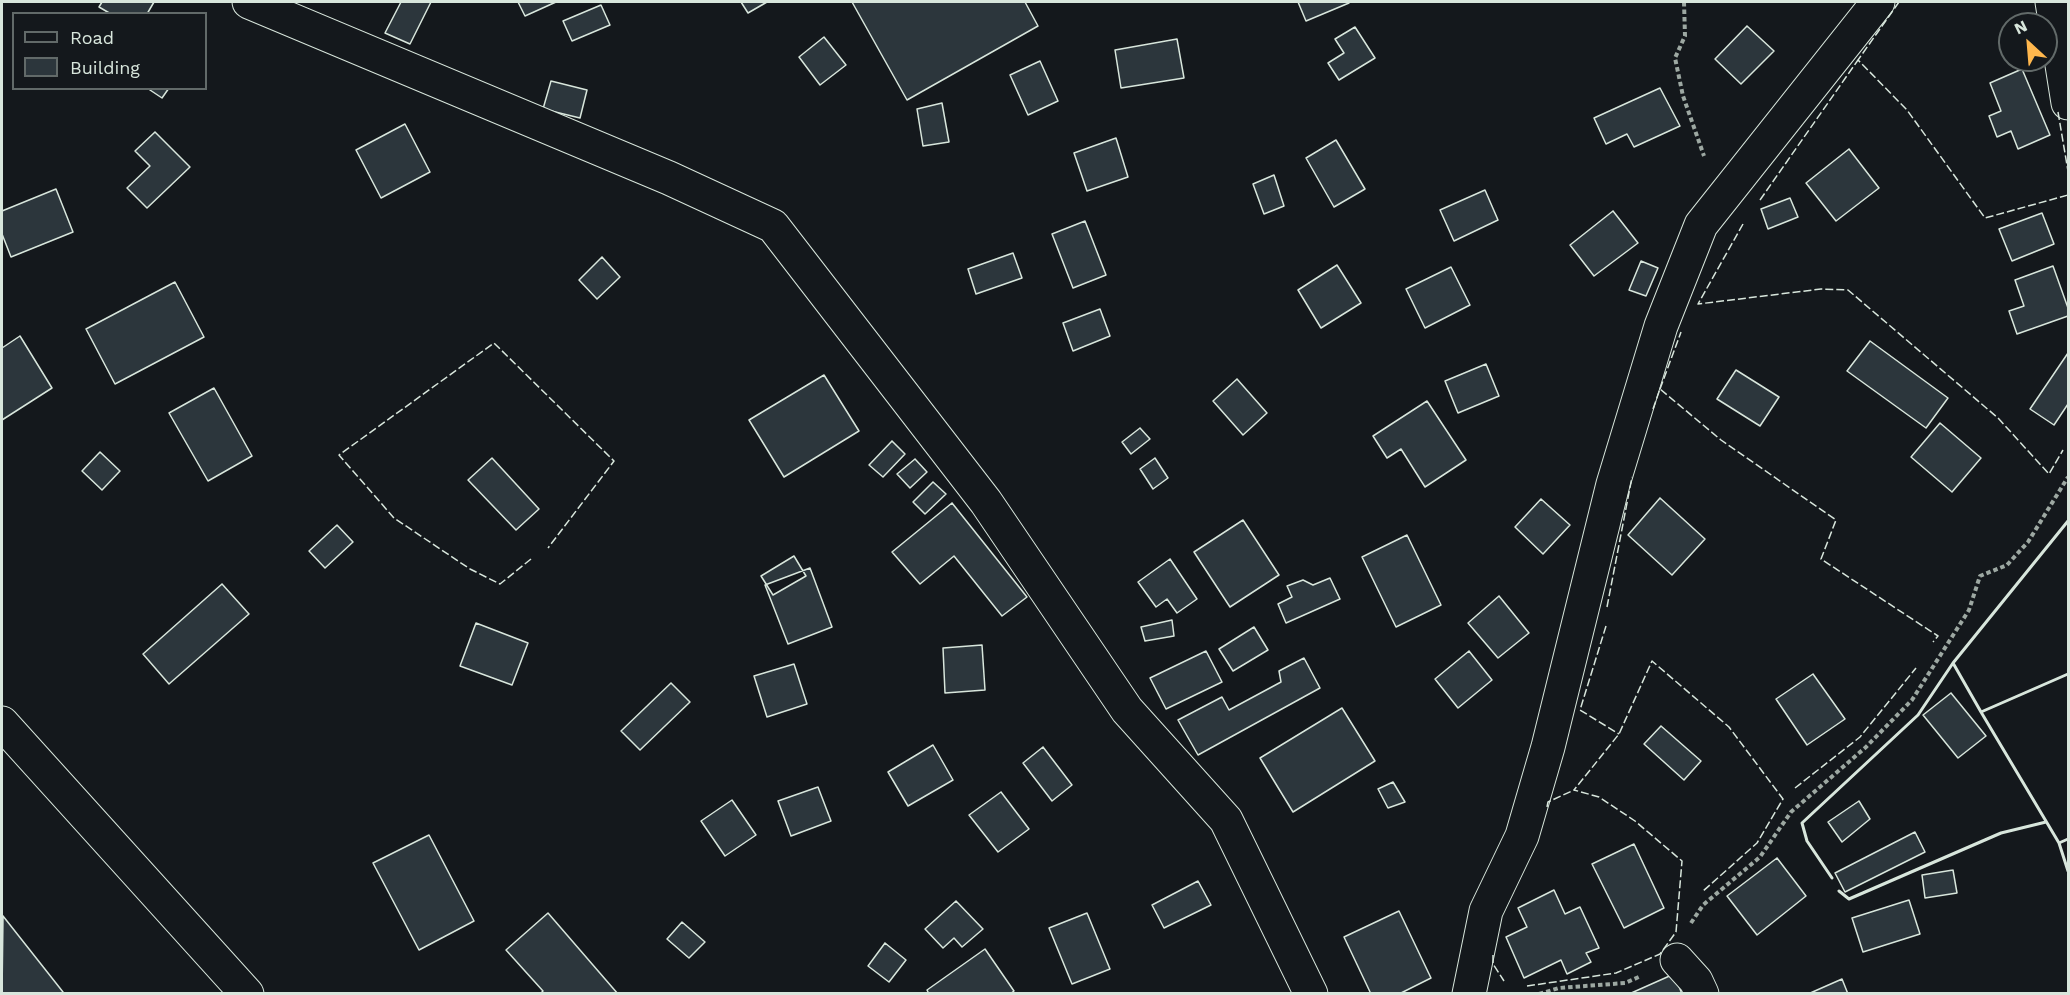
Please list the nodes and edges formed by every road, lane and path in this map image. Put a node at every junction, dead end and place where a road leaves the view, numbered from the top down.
1 (249, 2) edge
2 (1684, 2) edge
3 (1878, 2) edge
4 (2052, 2) edge
5 (2068, 103) edge
6 (1727, 193) junction
7 (2068, 477) edge
8 (2, 723) edge
9 (1677, 960) junction
10 (247, 993) edge
11 (1311, 993) edge
12 (1469, 993) edge
13 (1539, 993) edge
14 (1702, 993) edge

1 - 11 street
2 - 6 path
3 - 6 street
4 - 5 street
6 - 12 street
7 - 9 path
8 - 10 street
9 - 13 path
9 - 14 street

